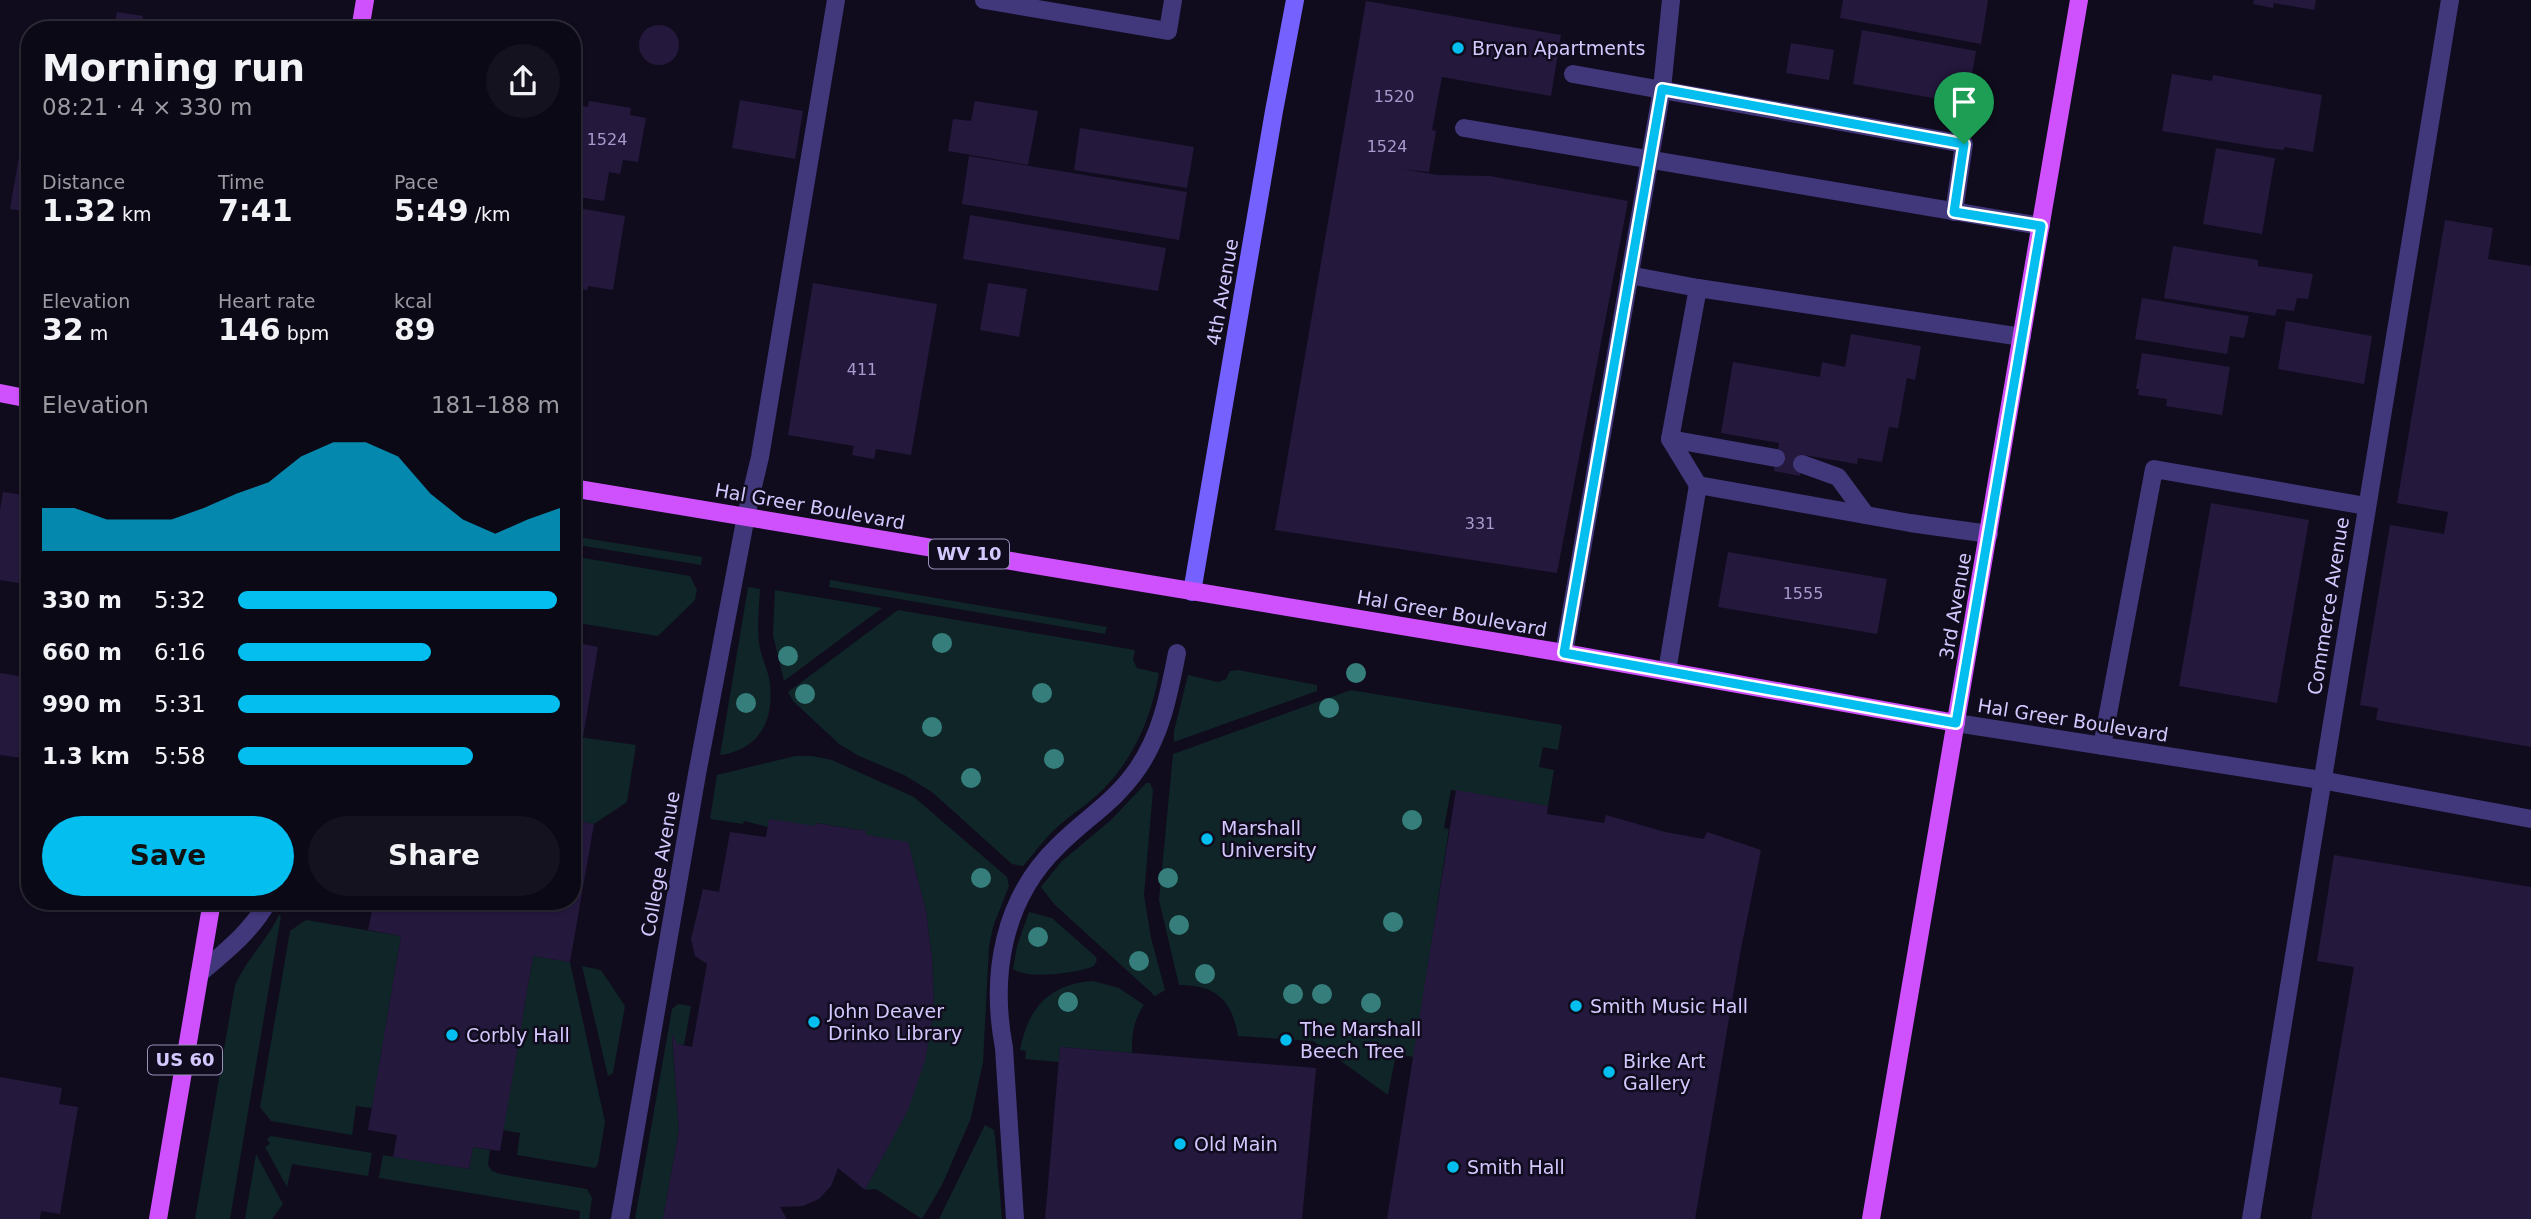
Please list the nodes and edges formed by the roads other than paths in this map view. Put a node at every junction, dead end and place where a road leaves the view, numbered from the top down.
1 (365, 0) edge
2 (836, 0) edge
3 (984, 0) edge
4 (1173, 0) edge
5 (1295, 0) edge
6 (2079, 0) edge
7 (2450, 0) edge
8 (1666, 1) edge
9 (362, 21) edge
10 (1573, 74) dead end
11 (1662, 89) junction
12 (1464, 128) dead end
13 (1648, 159) junction
14 (1954, 212) junction
15 (2041, 226) junction
16 (1629, 275) junction
17 (1698, 288) junction
18 (2022, 337) junction
19 (0, 393) edge
20 (21, 396) edge
21 (1670, 439) junction
22 (1776, 458) dead end
23 (1802, 464) dead end
24 (1698, 485) junction
25 (581, 489) edge
26 (2366, 506) junction
27 (1866, 515) junction
28 (746, 516) junction
29 (1989, 534) junction
30 (1192, 592) junction
31 (1177, 653) dead end
32 (1564, 653) junction
33 (1667, 671) junction
34 (1956, 723) junction
35 (2102, 746) junction
36 (2321, 780) junction
37 (2531, 819) edge
38 (211, 910) edge
39 (263, 910) edge
40 (200, 975) junction
41 (159, 1219) edge
42 (620, 1219) edge
43 (1015, 1219) edge
44 (1871, 1219) edge
45 (2251, 1219) edge

1 - 9 main road
2 - 28 street, College Avenue
3 - 4 street
5 - 30 street, 4th Avenue
6 - 15 main road, 3rd Avenue
7 - 26 street, Commerce Avenue
8 - 11 street
10 - 11 street
11 - 13 street
11 - 14 street
12 - 13 street
13 - 14 street
13 - 16 street
14 - 15 street
15 - 18 main road, 3rd Avenue
16 - 17 street
16 - 32 street
17 - 18 street
17 - 21 street
18 - 29 main road, 3rd Avenue
19 - 20 main road
21 - 22 street
21 - 24 street
23 - 27 street
24 - 27 street
24 - 33 street
25 - 28 main road, Hal Greer Boulevard / WV 10
26 - 35 street
26 - 36 street, Commerce Avenue
27 - 29 street
28 - 30 main road, Hal Greer Boulevard / WV 10
28 - 42 street, College Avenue
29 - 34 main road, 3rd Avenue
30 - 32 main road, Hal Greer Boulevard / WV 10
31 - 43 street
32 - 33 main road, Hal Greer Boulevard / WV 10
33 - 34 main road, Hal Greer Boulevard / WV 10
34 - 35 street, Hal Greer Boulevard
34 - 44 main road, 3rd Avenue
35 - 36 street, Hal Greer Boulevard
36 - 37 street, Hal Greer Boulevard
36 - 45 street, Commerce Avenue
38 - 40 main road, US 60
39 - 40 street
40 - 41 main road, US 60

